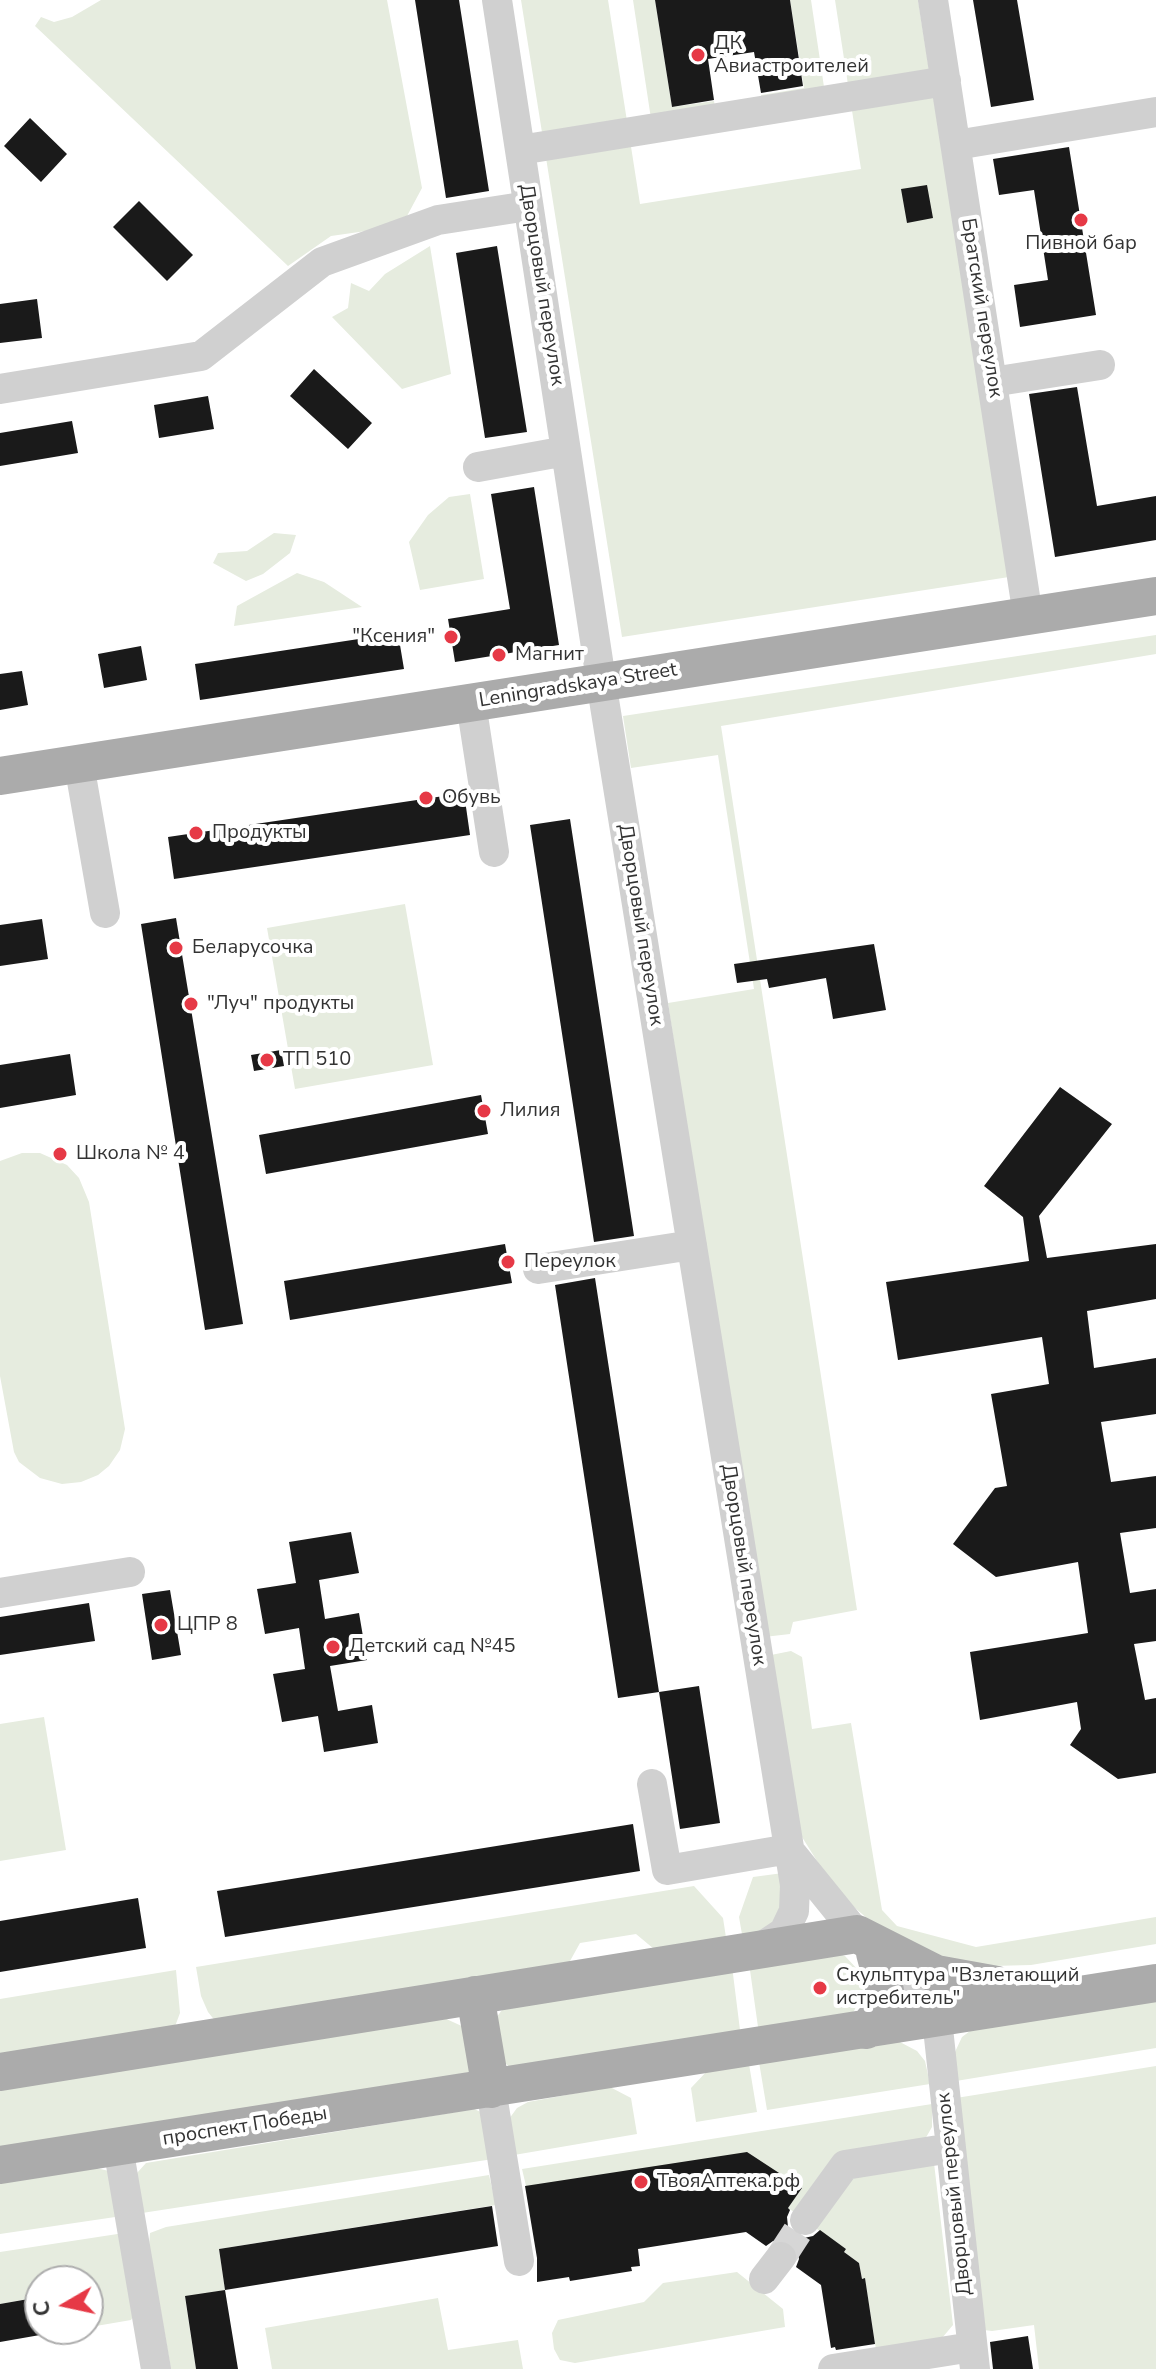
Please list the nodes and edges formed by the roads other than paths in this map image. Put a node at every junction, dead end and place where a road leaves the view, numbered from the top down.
1 (497, 0) edge
2 (933, 0) edge
3 (946, 81) junction
4 (1156, 112) edge
5 (956, 145) junction
6 (520, 150) junction
7 (528, 206) junction
8 (1100, 365) dead end
9 (992, 382) junction
10 (0, 389) edge
11 (566, 451) junction
12 (478, 467) dead end
13 (1156, 596) edge
14 (1028, 616) junction
15 (602, 683) junction
16 (471, 703) junction
17 (79, 764) junction
18 (0, 776) edge
19 (494, 852) dead end
20 (105, 913) dead end
21 (692, 1245) junction
22 (538, 1269) dead end
23 (130, 1572) dead end
24 (0, 1593) edge
25 (652, 1784) dead end
26 (789, 1849) junction
27 (866, 1943) junction
28 (757, 1950) junction
29 (1156, 1958) edge
30 (1156, 1983) edge
31 (997, 1985) junction
32 (475, 1995) junction
33 (937, 2019) junction
34 (866, 2030) junction
35 (0, 2072) edge
36 (491, 2089) junction
37 (118, 2147) junction
38 (951, 2148) junction
39 (0, 2165) edge
40 (805, 2220) tunnel mouth
41 (519, 2261) dead end
42 (973, 2358) edge
43 (156, 2369) edge
44 (833, 2369) edge

1 - 6 street, Дворцовый переулок
2 - 3 street, Братский переулок
3 - 5 street, Братский переулок
3 - 6 street
4 - 5 street
5 - 9 street, Братский переулок
6 - 7 street, Дворцовый переулок
7 - 10 street
7 - 11 street, Дворцовый переулок
8 - 9 street
9 - 14 street, Братский переулок
11 - 12 street
11 - 15 street, Дворцовый переулок
13 - 14 main road, Leningradskaya Street
14 - 15 main road, Leningradskaya Street
15 - 16 main road, Leningradskaya Street
15 - 21 street, Дворцовый переулок
16 - 17 main road, Leningradskaya Street
16 - 19 street
17 - 18 main road, Leningradskaya Street
17 - 20 street
21 - 22 street
21 - 26 street, Дворцовый переулок
23 - 24 street
25 - 26 street
26 - 27 street, Дворцовый переулок
26 - 28 street, Дворцовый переулок
27 - 28 main road
27 - 31 main road, проспект Победы
27 - 33 street
27 - 34 main road
28 - 32 main road
29 - 31 main road, проспект Победы
30 - 33 main road, проспект Победы
31 - 33 main road, проспект Победы
32 - 35 main road
32 - 36 main road
33 - 34 main road, проспект Победы
33 - 38 street, Дворцовый переулок
34 - 36 main road, проспект Победы
36 - 37 main road, проспект Победы
36 - 41 street
37 - 39 main road, проспект Победы
37 - 43 street
38 - 40 street
38 - 42 street, Дворцовый переулок
42 - 44 street

